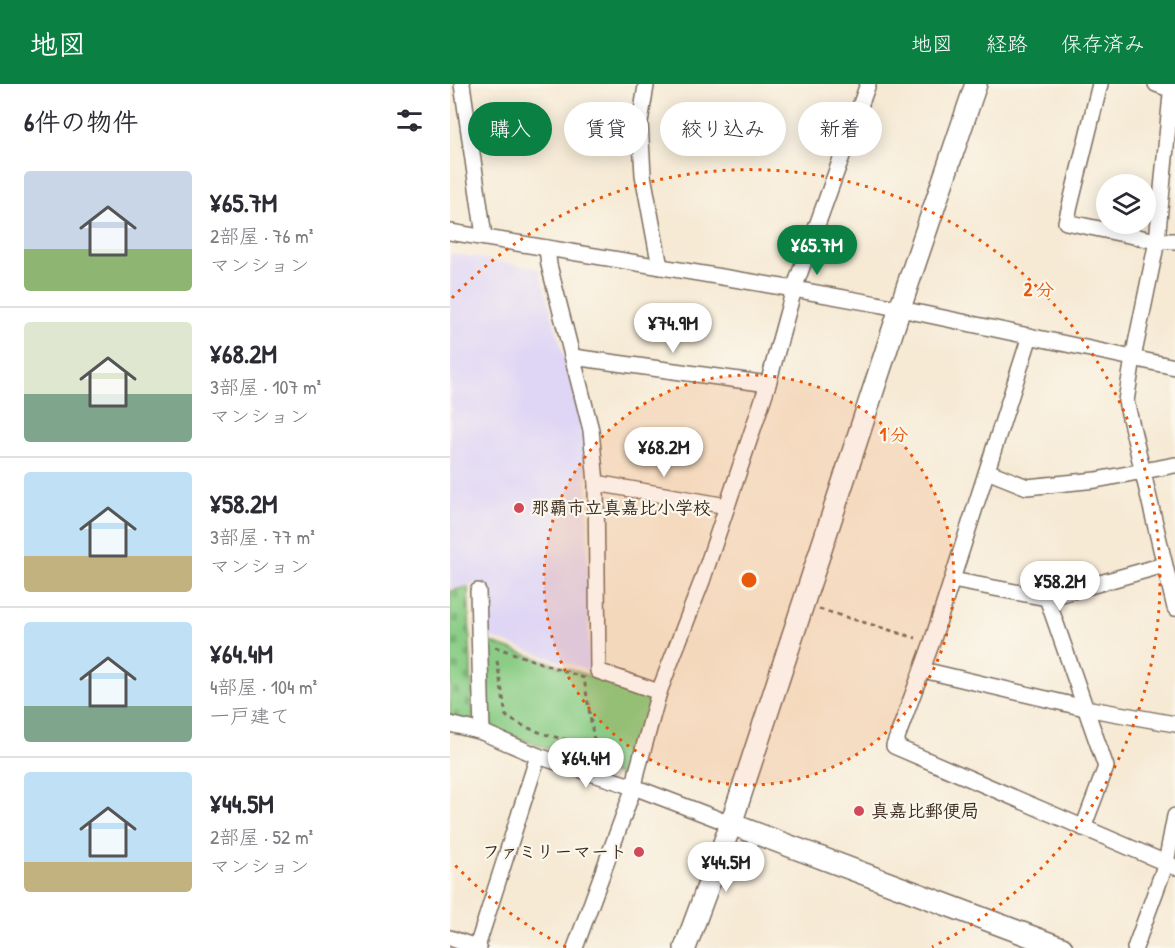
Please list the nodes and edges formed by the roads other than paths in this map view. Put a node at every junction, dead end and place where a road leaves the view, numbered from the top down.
1 (462, 84) edge
2 (868, 84) edge
3 (976, 84) edge
4 (1100, 84) edge
5 (1156, 84) edge
6 (642, 85) edge
7 (1173, 88) edge
8 (450, 232) edge
9 (484, 236) junction
10 (1175, 241) edge
11 (1157, 242) junction
12 (547, 248) junction
13 (660, 267) junction
14 (794, 289) junction
15 (900, 308) junction
16 (1030, 336) junction
17 (573, 357) junction
18 (1133, 358) junction
19 (1175, 367) edge
20 (768, 384) junction
21 (1175, 465) edge
22 (987, 471) junction
23 (1143, 471) junction
24 (596, 483) junction
25 (727, 506) junction
26 (1164, 565) junction
27 (952, 580) junction
28 (478, 591) dead end
29 (1047, 598) junction
30 (1175, 608) edge
31 (923, 670) junction
32 (659, 692) junction
33 (1085, 708) junction
34 (450, 724) edge
35 (1175, 724) edge
36 (482, 732) junction
37 (538, 756) junction
38 (635, 779) junction
39 (1175, 816) edge
40 (731, 824) junction
41 (1083, 828) junction
42 (1170, 865) edge
43 (450, 938) edge
44 (478, 948) edge
45 (575, 948) edge
46 (685, 948) edge
47 (1062, 948) edge
48 (1135, 948) edge

1 - 9 street
2 - 14 street
3 - 15 street
4 - 11 street
5 - 7 street
6 - 13 street
7 - 11 street
8 - 9 street
9 - 12 street
10 - 11 street
11 - 18 street
12 - 13 street
12 - 17 street
13 - 14 street
14 - 15 street
14 - 20 street
15 - 16 street
15 - 40 street
16 - 18 street
16 - 22 street
17 - 20 street
17 - 24 street
18 - 19 street
18 - 23 street
20 - 25 street
21 - 23 street
22 - 23 street
22 - 27 street
23 - 26 street
24 - 25 street
24 - 32 street
25 - 32 street
26 - 29 street
26 - 30 street
27 - 29 street
27 - 31 street
28 - 36 street
29 - 33 street
31 - 33 street
31 - 41 street
32 - 38 street
33 - 35 street
33 - 41 street
34 - 36 street
36 - 37 street
37 - 38 street
37 - 44 street
38 - 40 street
38 - 45 street
39 - 42 street
40 - 46 street
40 - 47 street
41 - 42 street
42 - 48 street
43 - 44 street

